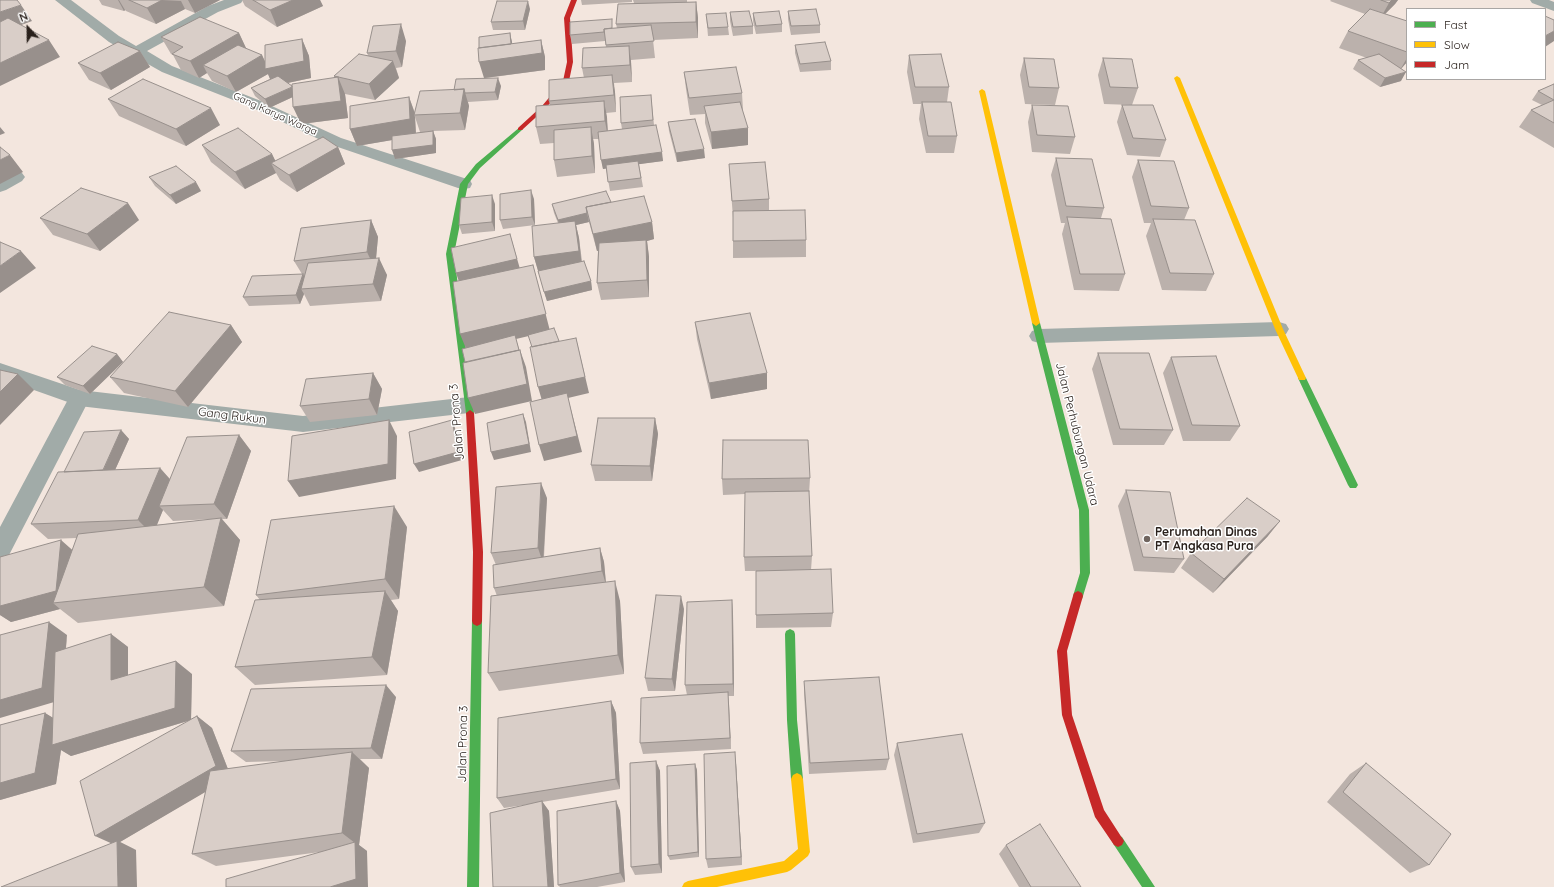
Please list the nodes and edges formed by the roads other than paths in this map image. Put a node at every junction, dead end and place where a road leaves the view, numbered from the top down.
1 (62, 0) edge
2 (236, 0) edge
3 (574, 0) edge
4 (1537, 0) edge
5 (1554, 7) edge
6 (135, 52) junction
7 (1177, 78) dead end
8 (982, 92) dead end
9 (16, 177) dead end
10 (464, 184) junction
11 (0, 186) edge
12 (1279, 329) junction
13 (1039, 336) junction
14 (0, 370) edge
15 (78, 398) junction
16 (469, 406) junction
17 (1353, 485) dead end
18 (0, 550) edge
19 (790, 634) dead end
20 (473, 887) edge
21 (688, 887) edge
22 (1149, 887) edge

1 - 6 lane, Gang Karya Warga
2 - 6 lane
3 - 10 street, Jalan Prona 3
4 - 5 street
6 - 10 lane, Gang Karya Warga
7 - 12 street
8 - 13 street, Jalan Perhubungan Udara
9 - 11 street
10 - 16 street, Jalan Prona 3
12 - 13 street
12 - 17 street
13 - 22 street, Jalan Perhubungan Udara
14 - 15 lane, Gang Rukun
15 - 16 lane, Gang Rukun
15 - 18 street
16 - 20 street, Jalan Prona 3
19 - 21 street

